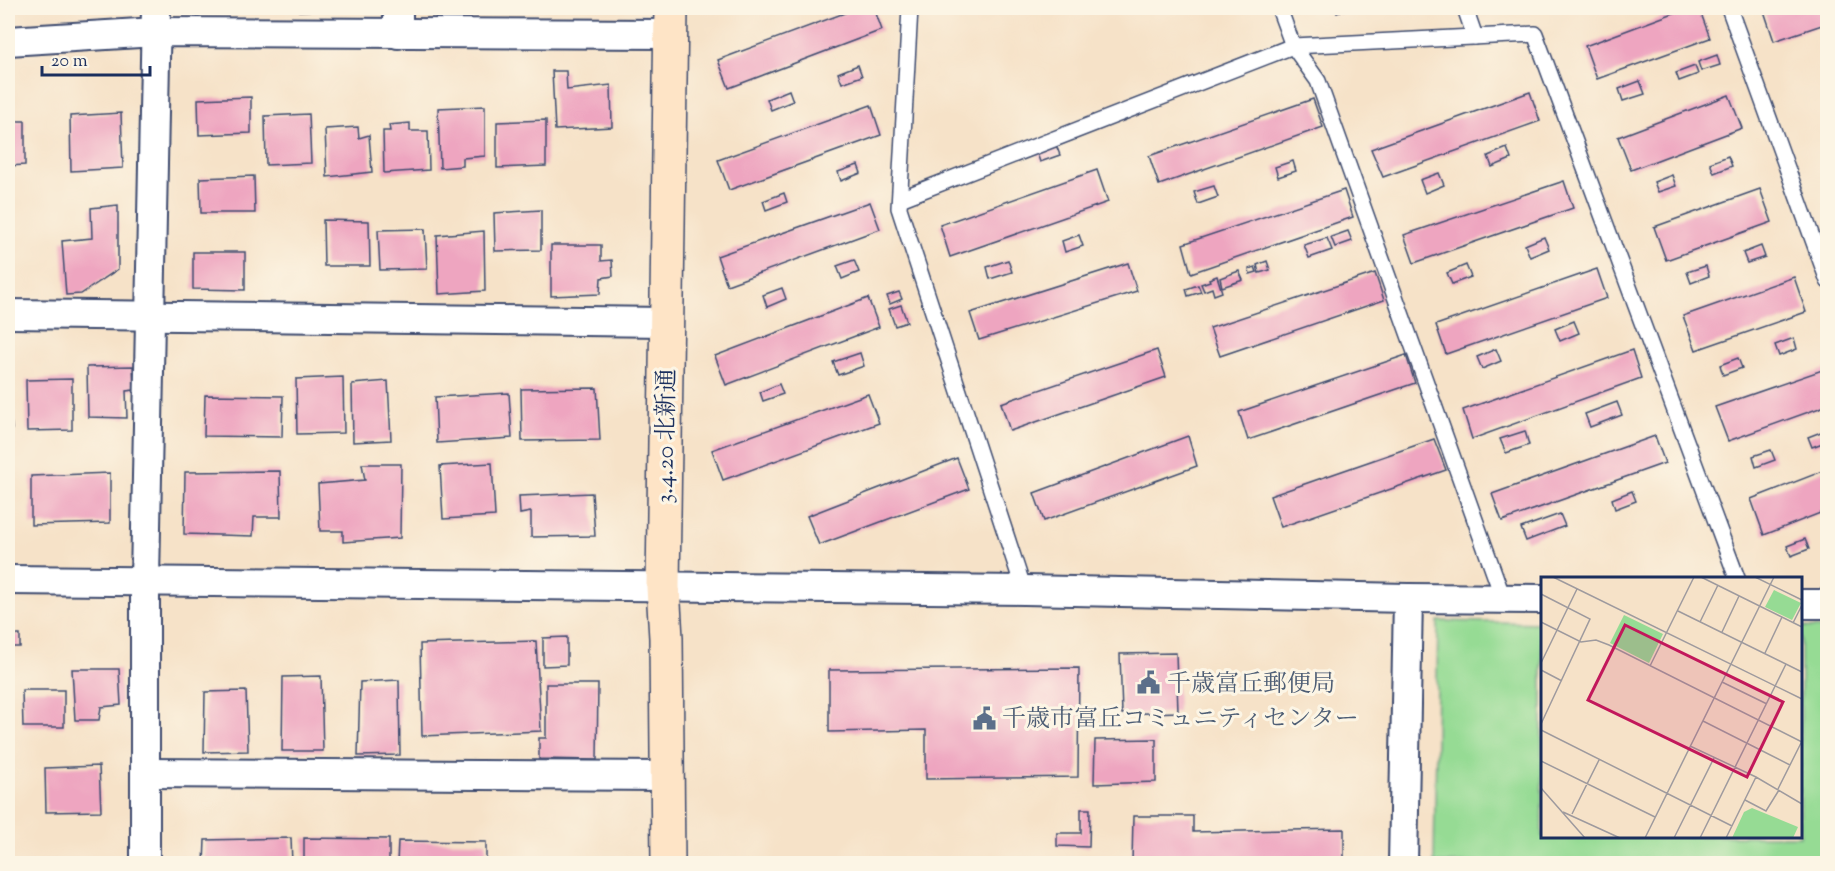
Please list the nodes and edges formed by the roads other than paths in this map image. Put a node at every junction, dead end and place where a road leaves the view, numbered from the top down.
1 (910, 8) edge
2 (1279, 8) edge
3 (1465, 8) edge
4 (1729, 8) edge
5 (156, 20) edge
6 (398, 21) edge
7 (671, 21) edge
8 (1475, 37) junction
9 (8, 41) edge
10 (1293, 46) junction
11 (900, 199) junction
12 (1827, 281) edge
13 (8, 314) edge
14 (150, 315) junction
15 (666, 322) junction
16 (1736, 577) edge
17 (8, 580) edge
18 (145, 580) junction
19 (663, 587) junction
20 (1024, 590) junction
21 (1408, 598) junction
22 (1503, 598) junction
23 (1541, 599) edge
24 (1802, 604) edge
25 (1827, 604) edge
26 (145, 773) junction
27 (666, 776) junction
28 (146, 864) edge
29 (668, 864) edge
30 (1403, 864) edge

1 - 11 lane
2 - 10 lane
3 - 8 lane
4 - 12 lane
5 - 6 street
5 - 9 street
5 - 14 street
6 - 7 street
7 - 15 street, 3.4.20 北新通
8 - 10 lane
8 - 16 lane
10 - 11 lane
10 - 22 lane
11 - 20 lane
13 - 14 street
14 - 15 street
14 - 18 street
15 - 19 street, 3.4.20 北新通
17 - 18 street
18 - 19 street
18 - 26 street
19 - 20 street
19 - 27 street, 3.4.20 北新通
20 - 21 street
21 - 22 street
21 - 30 street
22 - 23 street
24 - 25 street
26 - 27 street
26 - 28 street
27 - 29 street, 3.4.20 北新通

